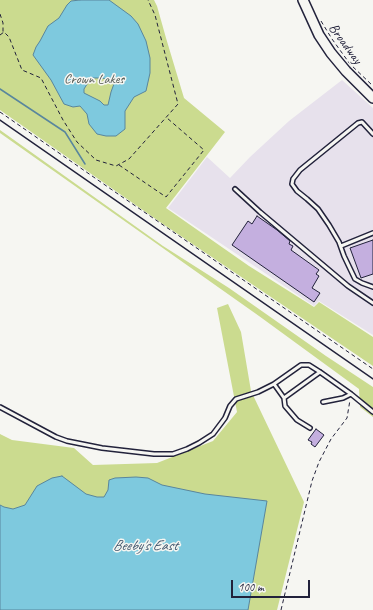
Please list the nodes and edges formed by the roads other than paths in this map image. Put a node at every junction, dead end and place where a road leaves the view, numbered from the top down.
1 (303, 0) edge
2 (373, 98) edge
3 (373, 134) edge
4 (235, 189) dead end
5 (373, 233) edge
6 (341, 246) junction
7 (373, 287) edge
8 (373, 303) edge
9 (320, 372) junction
10 (274, 384) junction
11 (351, 394) junction
12 (284, 398) junction
13 (323, 402) dead end
14 (0, 407) edge
15 (373, 412) edge
16 (310, 428) dead end

1 - 2 main road, Broadway
3 - 6 lane
4 - 8 lane
5 - 6 lane
6 - 7 lane
9 - 10 lane
9 - 11 lane
9 - 12 lane
10 - 12 lane
10 - 14 lane
11 - 13 lane
11 - 15 lane
12 - 16 lane

